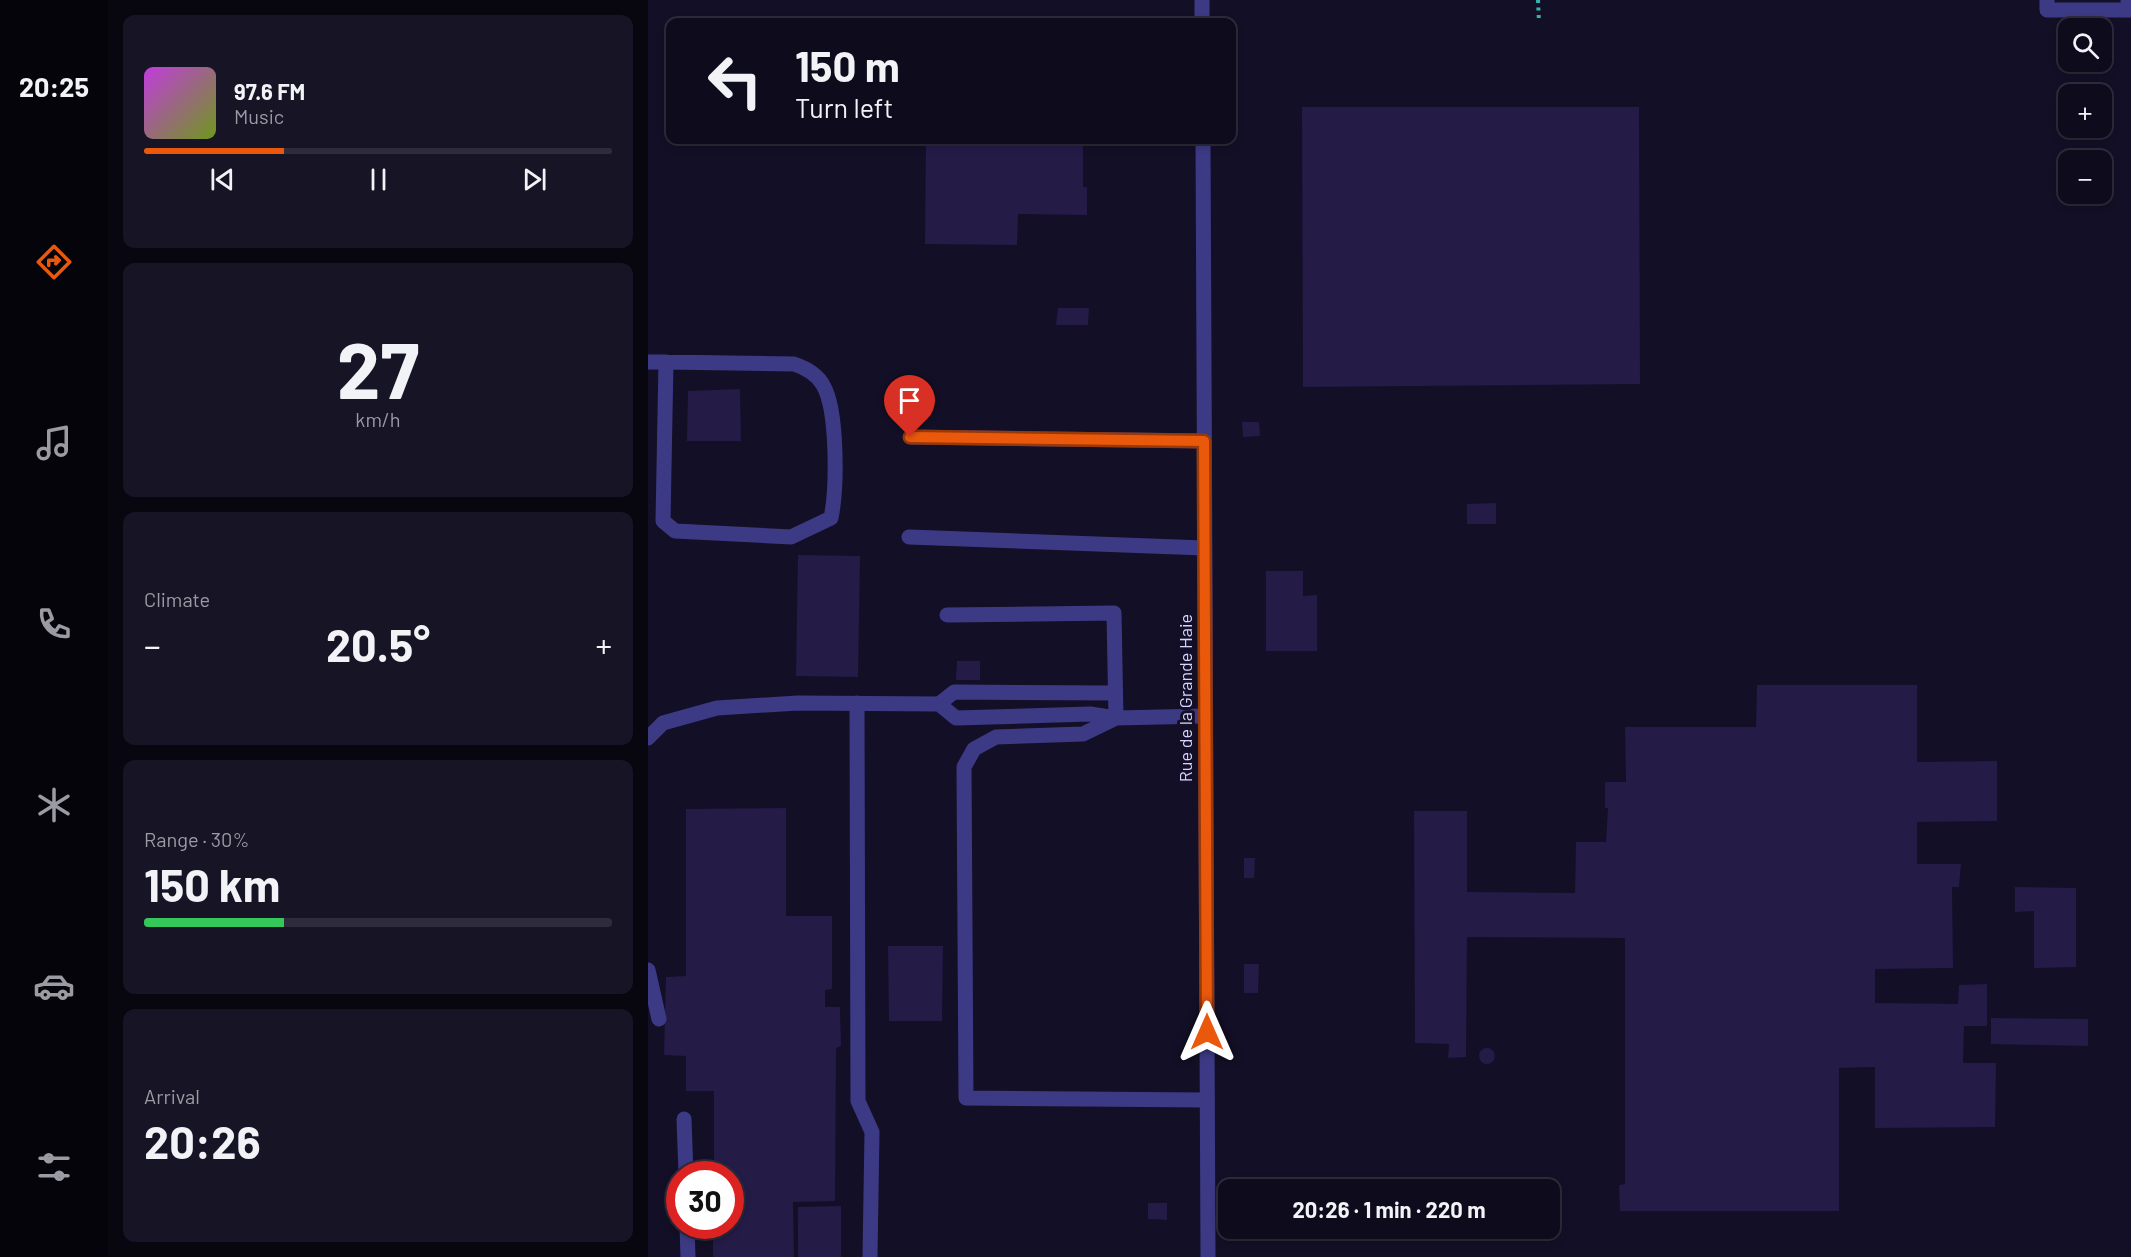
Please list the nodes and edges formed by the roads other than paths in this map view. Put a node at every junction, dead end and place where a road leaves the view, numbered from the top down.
1 (1202, 0) edge
2 (2047, 0) edge
3 (2128, 0) edge
4 (1202, 18) edge
5 (1203, 144) edge
6 (648, 362) edge
7 (666, 362) junction
8 (910, 437) dead end
9 (1204, 441) junction
10 (909, 537) dead end
11 (1204, 548) junction
12 (947, 615) dead end
13 (1115, 693) junction
14 (857, 703) junction
15 (939, 704) junction
16 (1205, 716) junction
17 (1116, 718) junction
18 (648, 738) edge
19 (648, 970) edge
20 (659, 1019) dead end
21 (1207, 1100) junction
22 (684, 1119) dead end
23 (686, 1161) edge
24 (687, 1239) edge
25 (688, 1257) edge
26 (870, 1257) edge
27 (1208, 1257) edge

1 - 4 street
2 - 3 street
5 - 9 street, Rue de la Grande Haie
6 - 7 street
7 - 7 street
8 - 9 street
9 - 11 street, Rue de la Grande Haie
10 - 11 street
11 - 16 street, Rue de la Grande Haie
12 - 13 street
13 - 15 street
13 - 17 street
14 - 15 street
14 - 18 street
14 - 26 street
15 - 17 street
16 - 17 street
16 - 21 street, Rue de la Grande Haie
17 - 21 street
19 - 20 street
21 - 27 street, Rue de la Grande Haie
22 - 23 street
24 - 25 street

